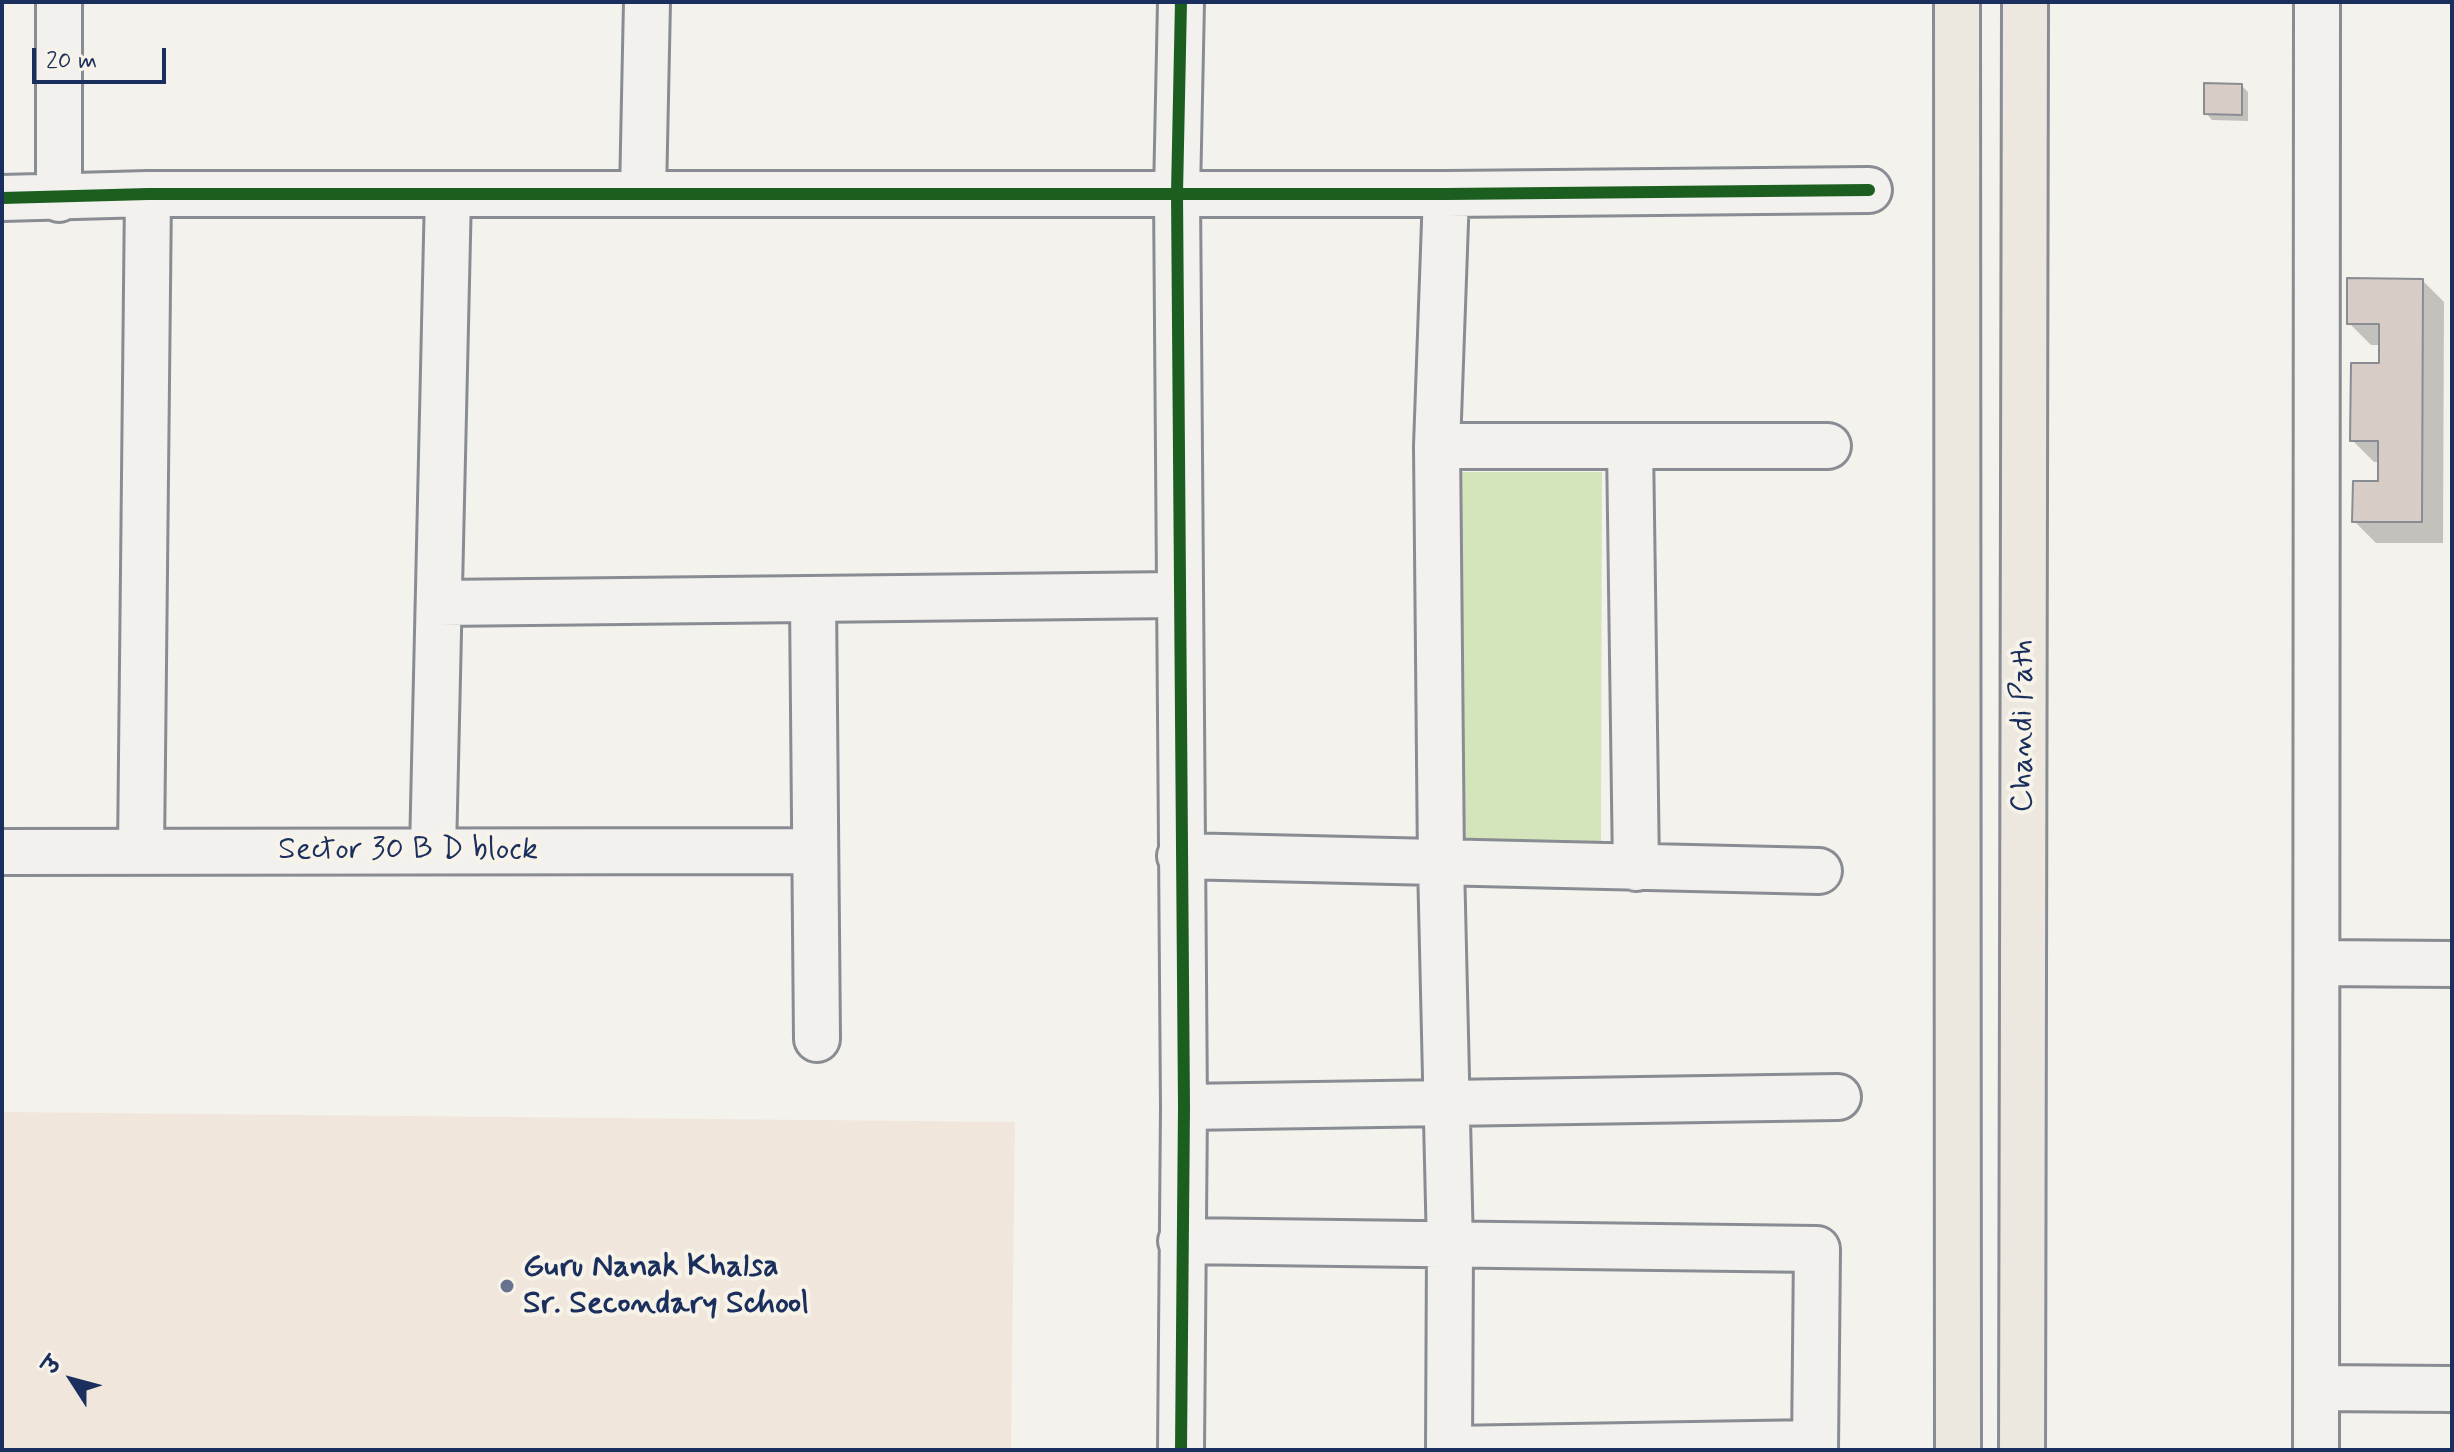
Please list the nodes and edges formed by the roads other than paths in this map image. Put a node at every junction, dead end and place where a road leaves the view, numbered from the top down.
1 (59, 2) edge
2 (647, 2) edge
3 (1181, 2) edge
4 (1957, 2) edge
5 (2025, 2) edge
6 (2317, 2) edge
7 (1869, 190) dead end
8 (643, 193) junction
9 (1177, 193) junction
10 (148, 194) junction
11 (448, 194) junction
12 (1446, 194) junction
13 (2, 198) edge
14 (59, 199) junction
15 (1437, 446) junction
16 (1630, 446) junction
17 (1828, 446) dead end
18 (1178, 595) junction
19 (813, 599) junction
20 (439, 603) junction
21 (433, 851) junction
22 (815, 851) junction
23 (2, 852) edge
24 (141, 852) junction
25 (1180, 856) junction
26 (1441, 864) junction
27 (1636, 868) junction
28 (1819, 871) dead end
29 (2317, 963) junction
30 (2452, 964) edge
31 (817, 1039) dead end
32 (1838, 1097) dead end
33 (1448, 1104) junction
34 (1184, 1107) junction
35 (1181, 1241) junction
36 (1450, 1247) junction
37 (2316, 1388) junction
38 (2452, 1389) edge
39 (1815, 1447) edge
40 (1181, 1450) edge
41 (1449, 1450) edge
42 (1958, 1450) edge
43 (2022, 1450) edge
44 (2316, 1450) edge

1 - 14 street
2 - 8 street
3 - 9 street
4 - 42 main road, Chandi Path
5 - 43 main road, Chandi Path
6 - 29 street
7 - 12 street
8 - 9 street
8 - 11 street
9 - 12 street
9 - 18 street
10 - 11 street
10 - 14 street
10 - 24 street
11 - 20 street
12 - 15 street
13 - 14 street
15 - 16 street
15 - 26 street
16 - 17 street
16 - 27 street
18 - 19 street
18 - 25 street
19 - 20 street
19 - 22 street
20 - 21 street
21 - 22 street, Sector 30 B D block
21 - 24 street, Sector 30 B D block
22 - 31 street
23 - 24 street, Sector 30 B D block
25 - 26 street
25 - 34 street
26 - 27 street
26 - 33 street
27 - 28 street
29 - 30 street
29 - 37 street
32 - 33 street
33 - 34 street
33 - 36 street
34 - 35 street
35 - 36 street
35 - 40 street
36 - 39 street
36 - 41 street
37 - 38 street
37 - 44 street
39 - 41 street

